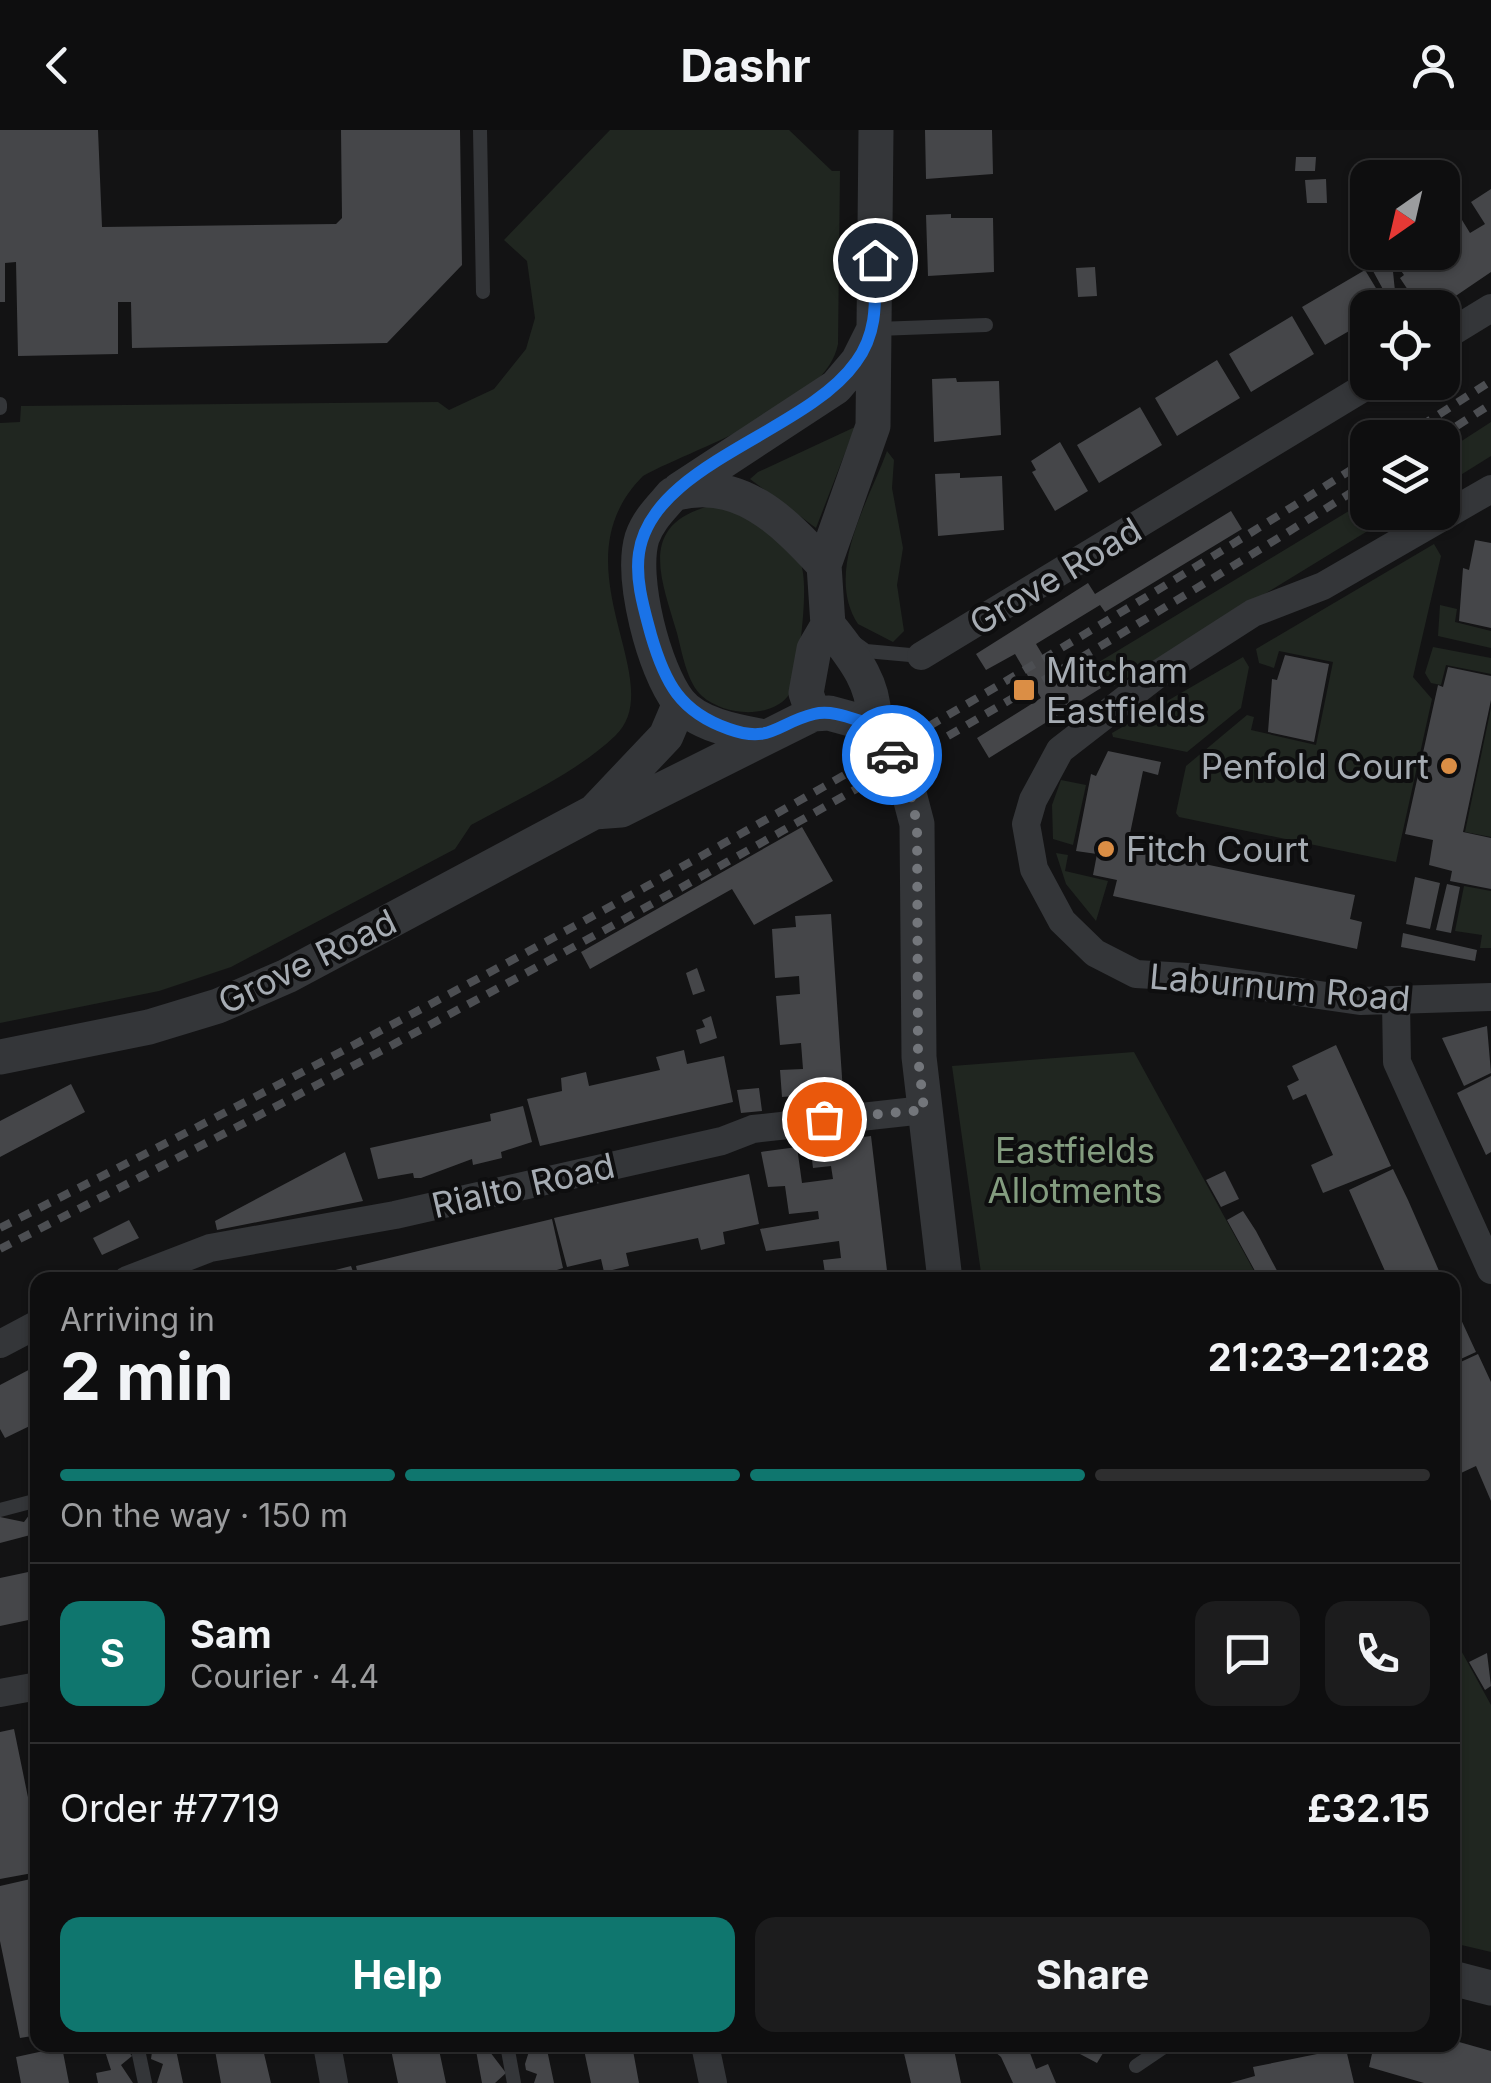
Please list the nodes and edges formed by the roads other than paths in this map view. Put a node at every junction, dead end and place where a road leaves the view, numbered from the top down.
1 (480, 130) edge
2 (876, 130) edge
3 (483, 292) dead end
4 (1491, 308) edge
5 (986, 325) dead end
6 (1460, 327) edge
7 (875, 328) junction
8 (1350, 396) edge
9 (1491, 489) edge
10 (673, 494) junction
11 (824, 565) junction
12 (828, 626) junction
13 (921, 656) joint
14 (680, 703) junction
15 (813, 714) junction
16 (873, 725) junction
17 (764, 737) junction
18 (594, 812) junction
19 (1491, 998) edge
20 (1396, 1002) junction
21 (0, 1057) edge
22 (924, 1110) junction
23 (1491, 1270) edge
24 (148, 1272) edge
25 (943, 1272) edge
26 (30, 1328) edge
27 (0, 1344) edge
28 (30, 1502) edge
29 (0, 1510) edge
30 (30, 1687) edge
31 (0, 1693) edge
32 (1460, 1980) edge
33 (1491, 1988) edge
34 (139, 2052) edge
35 (328, 2052) edge
36 (508, 2052) edge
37 (706, 2052) edge
38 (1157, 2052) edge
39 (1136, 2066) dead end
40 (146, 2083) edge
41 (334, 2083) edge
42 (514, 2083) edge
43 (712, 2083) edge

1 - 3 lane
2 - 7 street
4 - 6 street
5 - 7 lane
7 - 10 street
7 - 11 street
8 - 13 street, Grove Road
9 - 20 street, Laburnum Road
10 - 11 street
10 - 14 street
11 - 12 street
12 - 13 lane, Grove Road
12 - 15 street
12 - 16 street
14 - 17 street
14 - 18 street, Grove Road
15 - 16 street
15 - 17 street
16 - 22 street
17 - 18 street, Grove Road
18 - 21 street, Grove Road
19 - 20 street, Laburnum Road
20 - 23 street
22 - 24 street, Rialto Road
22 - 25 street
26 - 27 street
28 - 29 lane
30 - 31 street
32 - 33 street
34 - 40 lane
35 - 41 street
36 - 42 lane
37 - 43 street
38 - 39 lane

